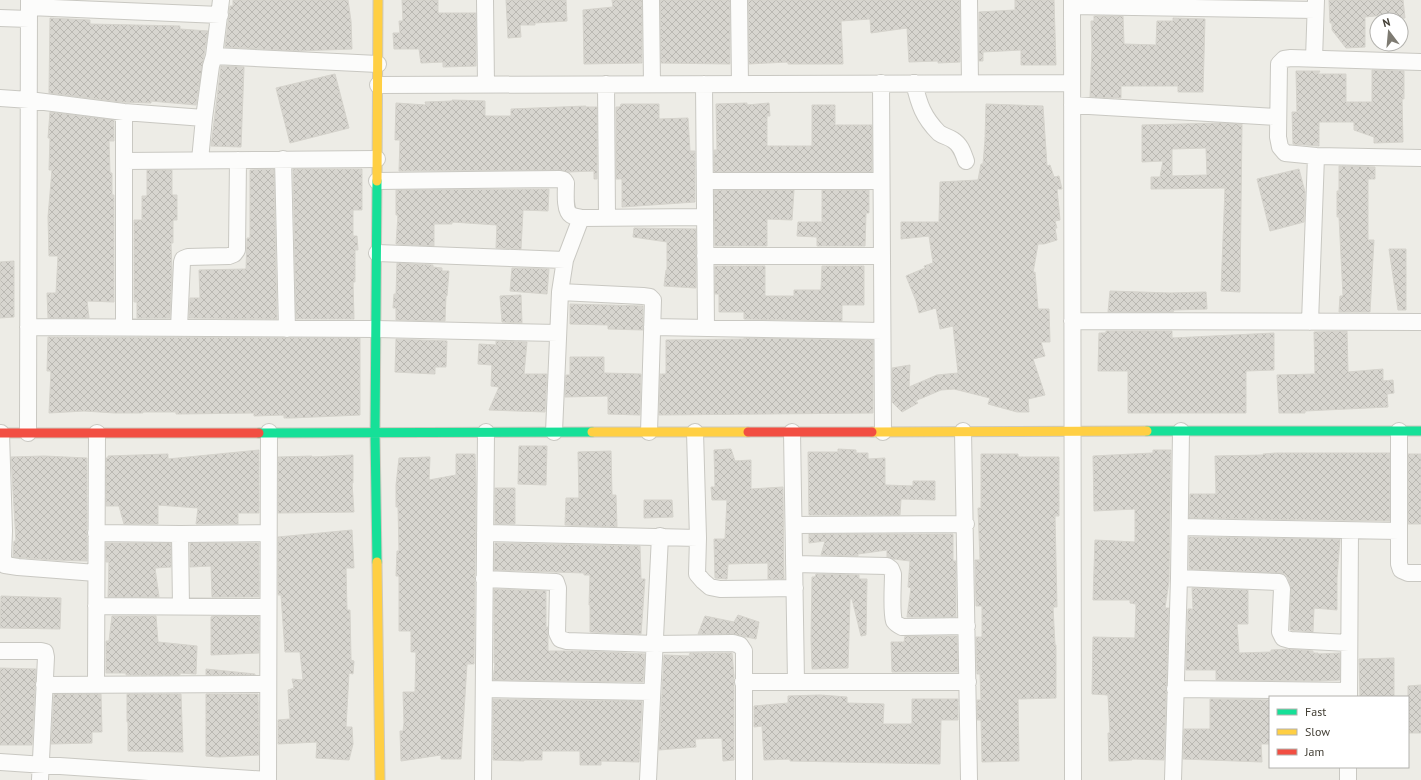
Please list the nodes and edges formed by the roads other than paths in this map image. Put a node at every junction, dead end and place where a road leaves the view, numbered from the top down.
1 (378, 0) edge
2 (485, 0) edge
3 (651, 0) edge
4 (739, 0) edge
5 (969, 0) edge
6 (1072, 3) edge
7 (1161, 4) edge
8 (1207, 4) edge
9 (1316, 5) edge
10 (186, 6) edge
11 (221, 7) edge
12 (29, 9) edge
13 (0, 18) edge
14 (214, 56) junction
15 (1314, 58) junction
16 (1421, 62) edge
17 (378, 64) junction
18 (881, 83) junction
19 (914, 83) junction
20 (970, 83) junction
21 (1072, 83) junction
22 (486, 84) junction
23 (606, 84) junction
24 (652, 84) junction
25 (704, 84) junction
26 (740, 84) junction
27 (378, 85) junction
28 (0, 98) edge
29 (29, 100) junction
30 (1072, 105) junction
31 (124, 112) junction
32 (1278, 117) junction
33 (204, 118) junction
34 (1316, 156) junction
35 (1421, 158) edge
36 (283, 159) junction
37 (377, 159) junction
38 (200, 160) junction
39 (238, 160) junction
40 (124, 161) junction
41 (966, 161) dead end
42 (377, 181) junction
43 (882, 181) junction
44 (705, 182) junction
45 (607, 217) junction
46 (705, 217) junction
47 (581, 218) junction
48 (377, 254) junction
49 (705, 256) junction
50 (882, 256) junction
51 (565, 260) junction
52 (560, 292) junction
53 (1072, 321) junction
54 (1310, 322) junction
55 (1421, 322) edge
56 (28, 327) junction
57 (652, 327) junction
58 (124, 328) junction
59 (179, 328) junction
60 (287, 328) junction
61 (706, 328) junction
62 (376, 329) junction
63 (882, 332) junction
64 (558, 333) junction
65 (963, 431) junction
66 (1072, 431) junction
67 (1181, 431) junction
68 (1399, 431) junction
69 (1421, 431) edge
70 (269, 432) junction
71 (486, 432) junction
72 (554, 432) junction
73 (649, 432) junction
74 (695, 432) junction
75 (792, 432) junction
76 (883, 432) junction
77 (1, 433) edge
78 (28, 433) junction
79 (97, 433) junction
80 (375, 433) junction
81 (966, 524) junction
82 (794, 525) junction
83 (1180, 527) junction
84 (2, 531) edge
85 (1350, 531) junction
86 (1399, 531) junction
87 (96, 533) junction
88 (268, 533) junction
89 (485, 533) junction
90 (180, 534) junction
91 (660, 536) junction
92 (698, 538) junction
93 (794, 564) junction
94 (96, 572) junction
95 (1421, 573) edge
96 (1178, 578) junction
97 (484, 579) junction
98 (794, 588) junction
99 (96, 606) junction
100 (180, 607) junction
101 (268, 607) junction
102 (967, 626) junction
103 (1349, 643) junction
104 (656, 644) junction
105 (0, 650) edge
106 (743, 682) junction
107 (796, 682) junction
108 (968, 682) junction
109 (96, 684) junction
110 (268, 684) junction
111 (44, 685) junction
112 (484, 688) junction
113 (1175, 690) junction
114 (652, 692) junction
115 (1349, 694) edge
116 (0, 762) edge
117 (1348, 768) edge
118 (40, 773) edge
119 (268, 780) edge
120 (380, 780) edge
121 (483, 780) edge
122 (648, 780) edge
123 (744, 780) edge
124 (970, 780) edge
125 (1073, 780) edge
126 (1173, 780) edge
127 (1348, 780) edge

1 - 17 street
2 - 22 street
3 - 24 street
4 - 26 street
5 - 20 street
6 - 7 street
6 - 21 street
7 - 8 street
8 - 9 street
9 - 15 street
10 - 11 street
10 - 12 street
11 - 14 street
12 - 13 street
12 - 29 street
14 - 17 street
14 - 33 street
15 - 16 street
15 - 32 street
17 - 27 street
18 - 19 street
18 - 26 street
18 - 43 street
19 - 20 street
19 - 41 street
20 - 21 street
21 - 30 street
22 - 23 street
22 - 27 street
23 - 24 street
23 - 45 street
24 - 25 street
25 - 26 street
25 - 44 street
27 - 37 street
28 - 29 street
29 - 31 street
29 - 56 street
30 - 32 street
30 - 53 street
31 - 33 street
31 - 40 street
32 - 34 street
33 - 38 street
34 - 35 street
34 - 54 street
36 - 37 street
36 - 39 street
36 - 60 street
37 - 42 street
38 - 39 street
38 - 40 street
39 - 59 street
40 - 58 street
42 - 47 street
42 - 48 street
43 - 44 street
43 - 50 street
44 - 46 street
45 - 46 street
45 - 47 street
46 - 49 street
47 - 51 street
48 - 51 street
48 - 62 street
49 - 50 street
49 - 61 street
50 - 63 street
51 - 52 street
52 - 57 street
52 - 64 street
53 - 54 street
53 - 66 street
54 - 55 street
56 - 58 street
56 - 78 street
57 - 61 street
57 - 73 street
58 - 59 street
59 - 60 street
60 - 62 street
61 - 63 street
62 - 64 street
62 - 80 street
63 - 76 street
64 - 72 street
65 - 66 street
65 - 76 street
65 - 81 street
66 - 67 street
66 - 125 street
67 - 68 street
67 - 83 street
68 - 69 street
68 - 86 street
70 - 79 street
70 - 80 street
70 - 88 street
71 - 72 street
71 - 80 street
71 - 89 street
72 - 73 street
73 - 74 street
74 - 75 street
74 - 92 street
75 - 76 street
75 - 82 street
77 - 78 street
77 - 84 street
78 - 79 street
79 - 87 street
80 - 120 street
81 - 82 street
81 - 102 street
82 - 93 street
83 - 85 street
83 - 96 street
84 - 94 street
85 - 86 street
85 - 103 street
86 - 95 street
87 - 90 street
87 - 94 street
88 - 90 street
88 - 101 street
89 - 91 street
89 - 97 street
90 - 100 street
91 - 92 street
91 - 104 street
92 - 98 street
93 - 98 street
93 - 102 street
94 - 99 street
96 - 103 street
96 - 113 street
97 - 104 street
97 - 112 street
98 - 107 street
99 - 100 street
99 - 109 street
100 - 101 street
101 - 110 street
102 - 108 street
103 - 115 street
104 - 106 street
104 - 114 street
105 - 111 street
106 - 107 street
106 - 123 street
107 - 108 street
108 - 124 street
109 - 110 street
109 - 111 street
110 - 119 street
111 - 118 street
112 - 114 street
112 - 121 street
113 - 115 street
113 - 126 street
114 - 122 street
116 - 118 street
117 - 127 street
118 - 119 street

